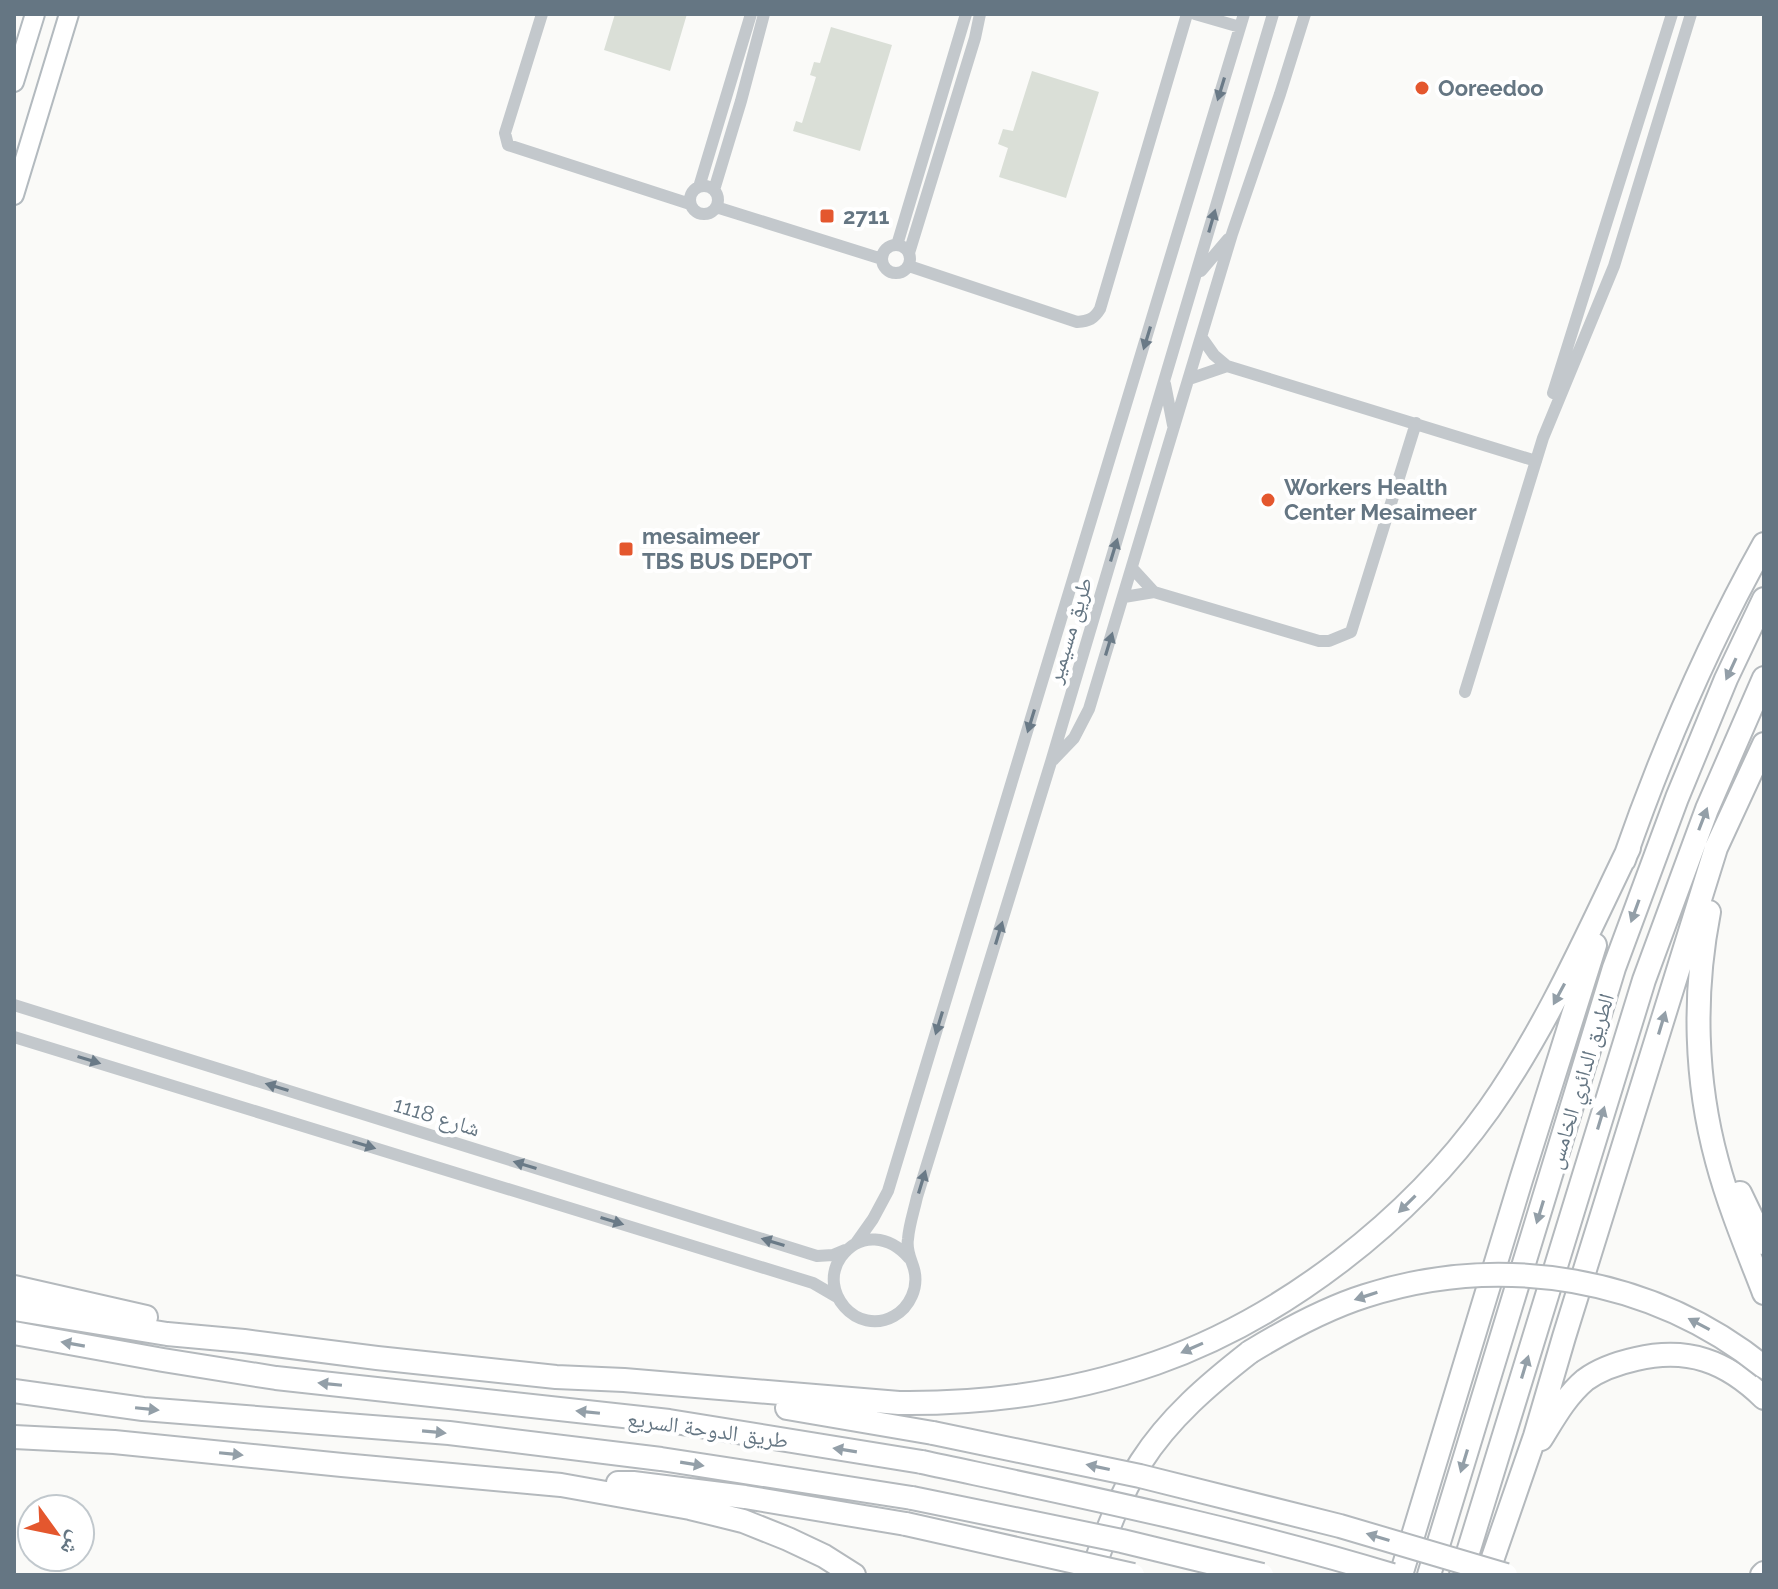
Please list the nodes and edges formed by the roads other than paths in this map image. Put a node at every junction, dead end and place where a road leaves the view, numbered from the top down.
1 (35, 14) edge
2 (69, 14) edge
3 (542, 14) edge
4 (751, 14) edge
5 (764, 14) edge
6 (966, 14) edge
7 (980, 14) edge
8 (1187, 14) edge
9 (1195, 14) edge
10 (1273, 14) edge
11 (1305, 14) edge
12 (1672, 14) edge
13 (1691, 14) edge
14 (1242, 21) edge
15 (14, 82) edge
16 (699, 187) junction
17 (714, 190) junction
18 (14, 195) edge
19 (690, 204) junction
20 (716, 207) junction
21 (1232, 234) junction
22 (905, 255) junction
23 (882, 259) junction
24 (1196, 276) junction
25 (1202, 338) junction
26 (1227, 366) junction
27 (1189, 379) junction
28 (1165, 382) junction
29 (1416, 423) junction
30 (1174, 428) junction
31 (1543, 438) junction
32 (1536, 461) junction
33 (1764, 544) edge
34 (1132, 568) junction
35 (1154, 592) junction
36 (1124, 597) junction
37 (1764, 599) edge
38 (1764, 678) edge
39 (1465, 692) dead end
40 (1764, 744) edge
41 (1051, 762) junction
42 (1754, 766) junction
43 (1629, 848) junction
44 (14, 1005) edge
45 (14, 1037) edge
46 (1703, 1082) junction
47 (1764, 1243) edge
48 (852, 1246) junction
49 (909, 1258) junction
50 (14, 1287) edge
51 (1764, 1293) edge
52 (837, 1297) junction
53 (14, 1309) edge
54 (14, 1333) edge
55 (244, 1341) junction
56 (1764, 1367) edge
57 (624, 1380) junction
58 (14, 1391) edge
59 (1764, 1398) edge
60 (14, 1424) edge
61 (14, 1437) edge
62 (114, 1442) junction
63 (561, 1485) junction
64 (1495, 1551) junction
65 (854, 1575) edge
66 (1091, 1575) edge
67 (1133, 1575) edge
68 (1262, 1575) edge
69 (1392, 1575) edge
70 (1401, 1575) edge
71 (1429, 1575) edge
72 (1461, 1575) edge
73 (1487, 1575) edge
74 (1506, 1575) edge

1 - 15 street
2 - 18 street
3 - 19 street
4 - 16 street
5 - 17 street
6 - 22 street
7 - 22 street
8 - 22 street
9 - 14 street
24 -> 10 street, طريق مسيمير
11 - 21 street
12 - 31 street
13 - 31 street
14 -> 48 street, طريق مسيمير
16 - 17 street
16 - 19 street
17 - 20 street
19 - 20 street
20 - 23 street
21 - 24 street
21 - 25 street
22 - 23 street
22 - 23 street
24 - 28 street, طريق مسيمير
25 - 26 street
25 - 27 street
26 - 27 street
26 - 29 street
27 - 30 street
28 - 30 street
41 -> 28 street, طريق مسيمير
29 - 32 street
29 - 35 street
30 - 34 street
31 - 32 street
32 - 39 street
33 - 43 highway
34 - 35 street
34 - 36 street
35 - 36 street
41 -> 36 street
37 -> 71 highway, الطريق الدائري الخامس
72 -> 38 highway, الطريق الدائري الخامس
40 - 42 highway
49 -> 41 street, طريق مسيمير
42 - 46 highway
64 -> 42 highway
43 -> 57 highway
43 - 70 highway
48 -> 44 street, شارع 1118
45 -> 52 street
46 - 47 highway
46 - 51 highway
48 - 49 street
48 - 52 street
49 - 52 street
50 - 55 highway
53 - 55 highway
69 -> 54 highway, طريق الدوحة السريع, bridge
55 - 57 highway
56 -> 66 highway, bridge
74 -> 57 highway, bridge
58 -> 68 highway, طريق الدوحة السريع, bridge
59 - 64 highway
60 - 62 highway
61 - 62 highway
62 -> 63 highway
63 - 65 highway
63 - 67 highway, bridge
64 - 73 highway

